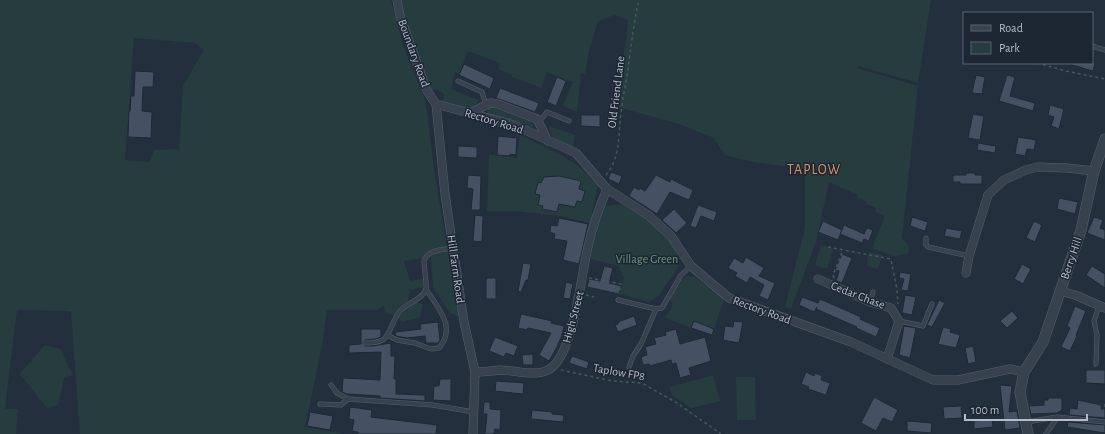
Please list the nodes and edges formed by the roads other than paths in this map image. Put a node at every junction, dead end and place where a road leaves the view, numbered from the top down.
1 (397, 0) edge
2 (1093, 46) edge
3 (1105, 50) edge
4 (458, 81) dead end
5 (436, 104) junction
6 (486, 105) junction
7 (470, 113) junction
8 (569, 121) dead end
9 (538, 123) junction
10 (1105, 139) edge
11 (548, 141) junction
12 (1094, 171) junction
13 (607, 189) junction
14 (926, 238) dead end
15 (454, 248) junction
16 (969, 256) junction
17 (691, 266) junction
18 (966, 273) dead end
19 (818, 279) dead end
20 (426, 289) junction
21 (1060, 291) junction
22 (873, 292) dead end
23 (618, 300) road end
24 (870, 302) junction
25 (932, 304) dead end
26 (1102, 307) edge
27 (656, 310) junction
28 (900, 322) junction
29 (387, 335) junction
30 (366, 343) dead end
31 (887, 359) junction
32 (1096, 364) dead end
33 (629, 367) dead end
34 (475, 372) junction
35 (1024, 372) junction
36 (331, 385) dead end
37 (348, 399) junction
38 (320, 404) dead end
39 (475, 412) junction
40 (1057, 417) junction
41 (1027, 422) junction
42 (1105, 422) edge
43 (473, 434) edge
44 (1028, 434) edge
45 (1046, 434) edge

1 - 5 street, Boundary Road
2 - 3 lane
4 - 6 lane
5 - 7 street, Rectory Road
5 - 15 street, Hill Farm Road
6 - 7 street
6 - 9 street
7 - 11 street, Rectory Road
8 - 9 lane
9 - 11 street
10 - 12 street, Berry Hill
11 - 13 street, Rectory Road
12 - 16 street
12 - 21 street, Berry Hill
13 - 17 street, Rectory Road
13 - 34 street, High Street
14 - 16 lane
15 - 20 lane
15 - 34 street, Hill Farm Road
16 - 18 street
17 - 27 lane
17 - 31 street, Rectory Road
19 - 24 street, Cedar Chase
20 - 29 lane
20 - 29 lane
21 - 26 street
21 - 35 street, Berry Hill
22 - 24 lane
23 - 27 lane
24 - 28 street, Cedar Chase
25 - 28 lane
26 - 32 lane
27 - 33 lane
28 - 31 street
29 - 30 lane
31 - 35 street, Rectory Road
34 - 39 street, Hill Farm Road
35 - 41 street
36 - 37 lane
37 - 38 lane
37 - 39 lane
39 - 43 street, Hill Farm Road
40 - 41 lane
40 - 42 lane
40 - 45 lane
41 - 44 street

